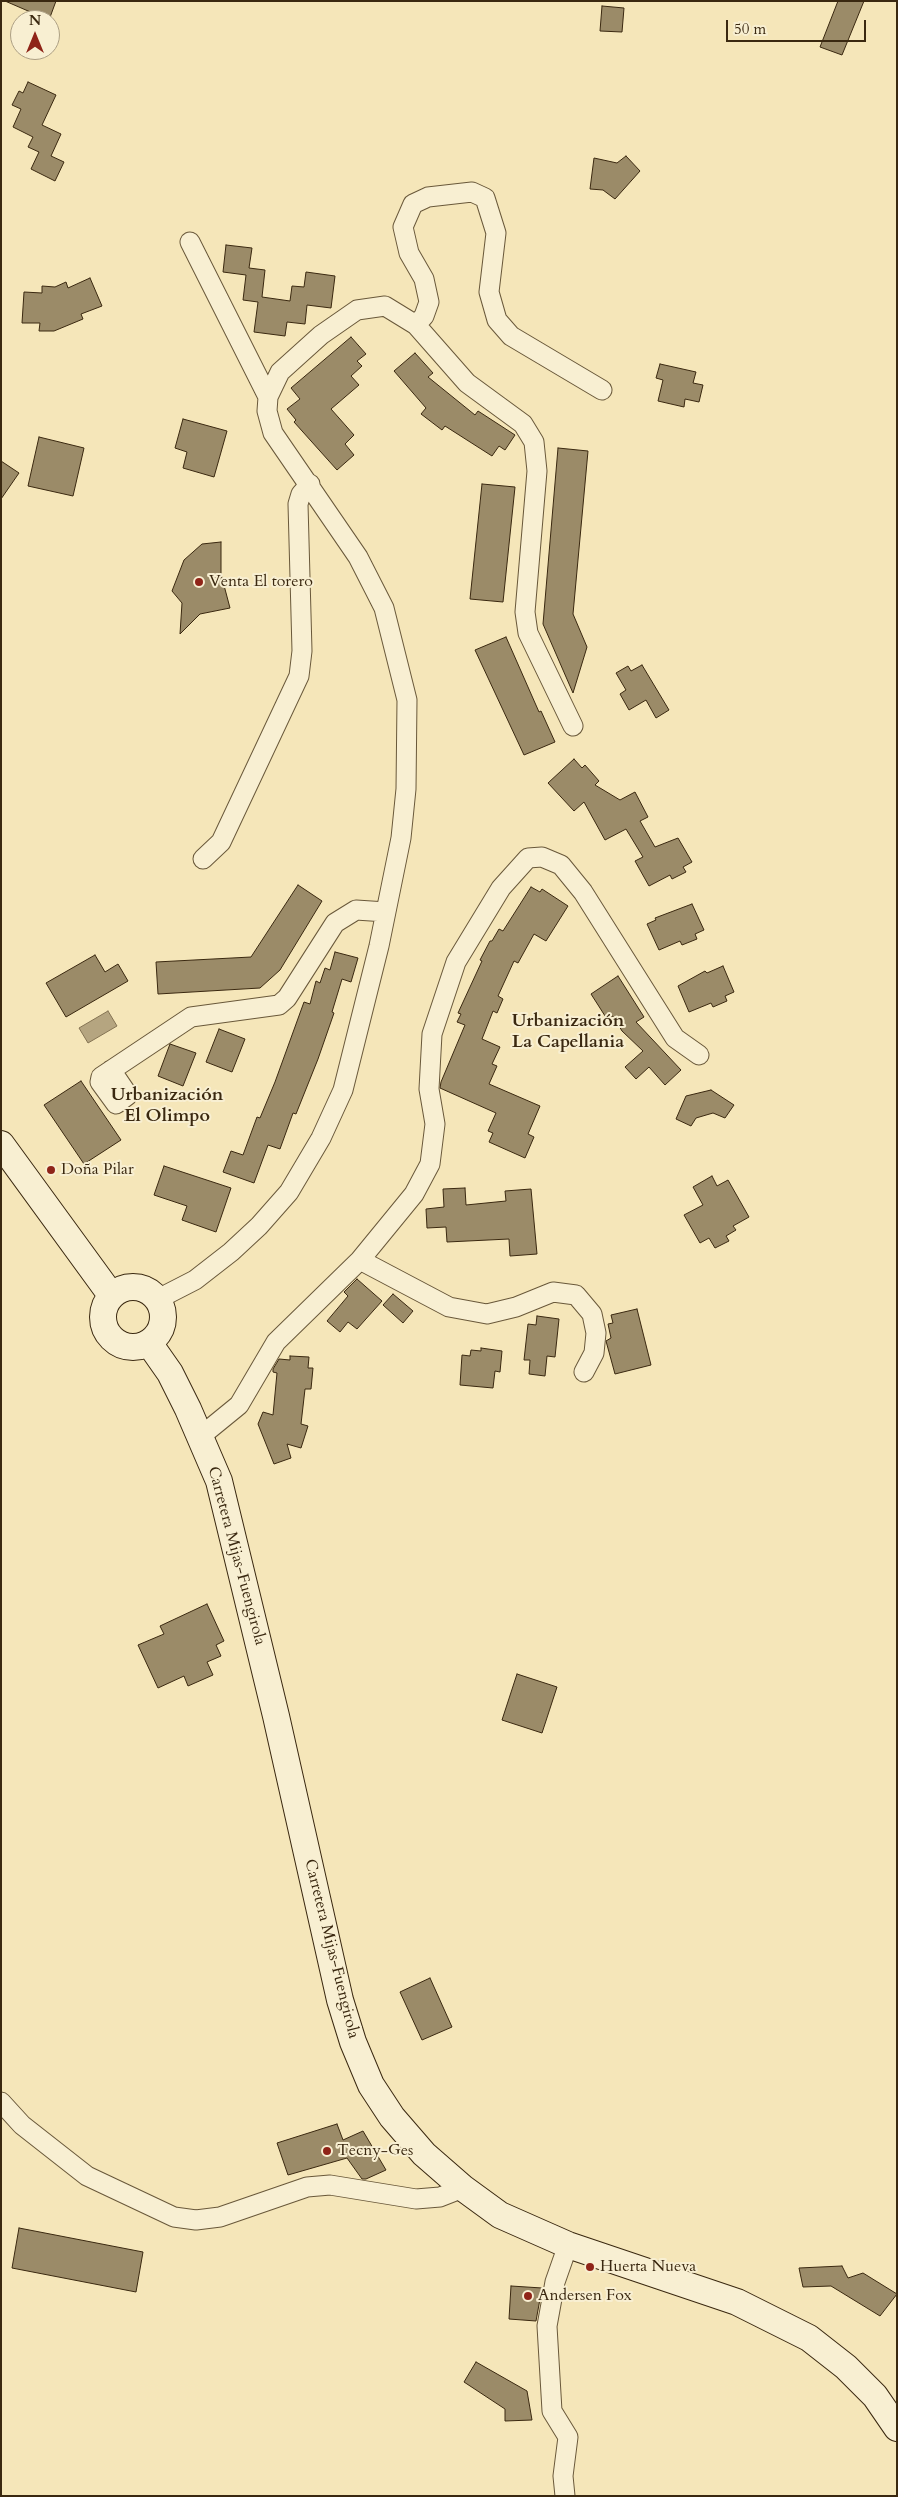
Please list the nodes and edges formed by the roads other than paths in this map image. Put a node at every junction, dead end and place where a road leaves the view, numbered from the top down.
1 (190, 242) dead end
2 (416, 325) junction
3 (602, 390) dead end
4 (268, 397) junction
5 (310, 484) junction
6 (573, 726) dead end
7 (202, 859) dead end
8 (386, 912) junction
9 (699, 1055) dead end
10 (111, 1070) dead end
11 (1, 1144) edge
12 (360, 1260) junction
13 (112, 1295) junction
14 (158, 1299) junction
15 (149, 1343) junction
16 (584, 1372) dead end
17 (201, 1436) junction
18 (1, 2102) edge
19 (463, 2188) junction
20 (568, 2245) junction
21 (897, 2428) edge
22 (565, 2496) edge

1 - 4 street
2 - 3 street
2 - 4 street
2 - 6 street
4 - 5 street
5 - 7 street
5 - 8 street
8 - 10 street
8 - 14 street
9 - 12 street
11 - 13 main road
12 - 16 street
12 - 17 street
13 - 14 main road
13 - 15 main road
14 - 15 main road
15 - 17 main road, Carretera Mijas-Fuengirola
17 - 19 main road, Carretera Mijas-Fuengirola
18 - 19 street
19 - 20 main road, Carretera Mijas-Fuengirola
20 - 21 main road, Carretera Mijas-Fuengirola
20 - 22 street

